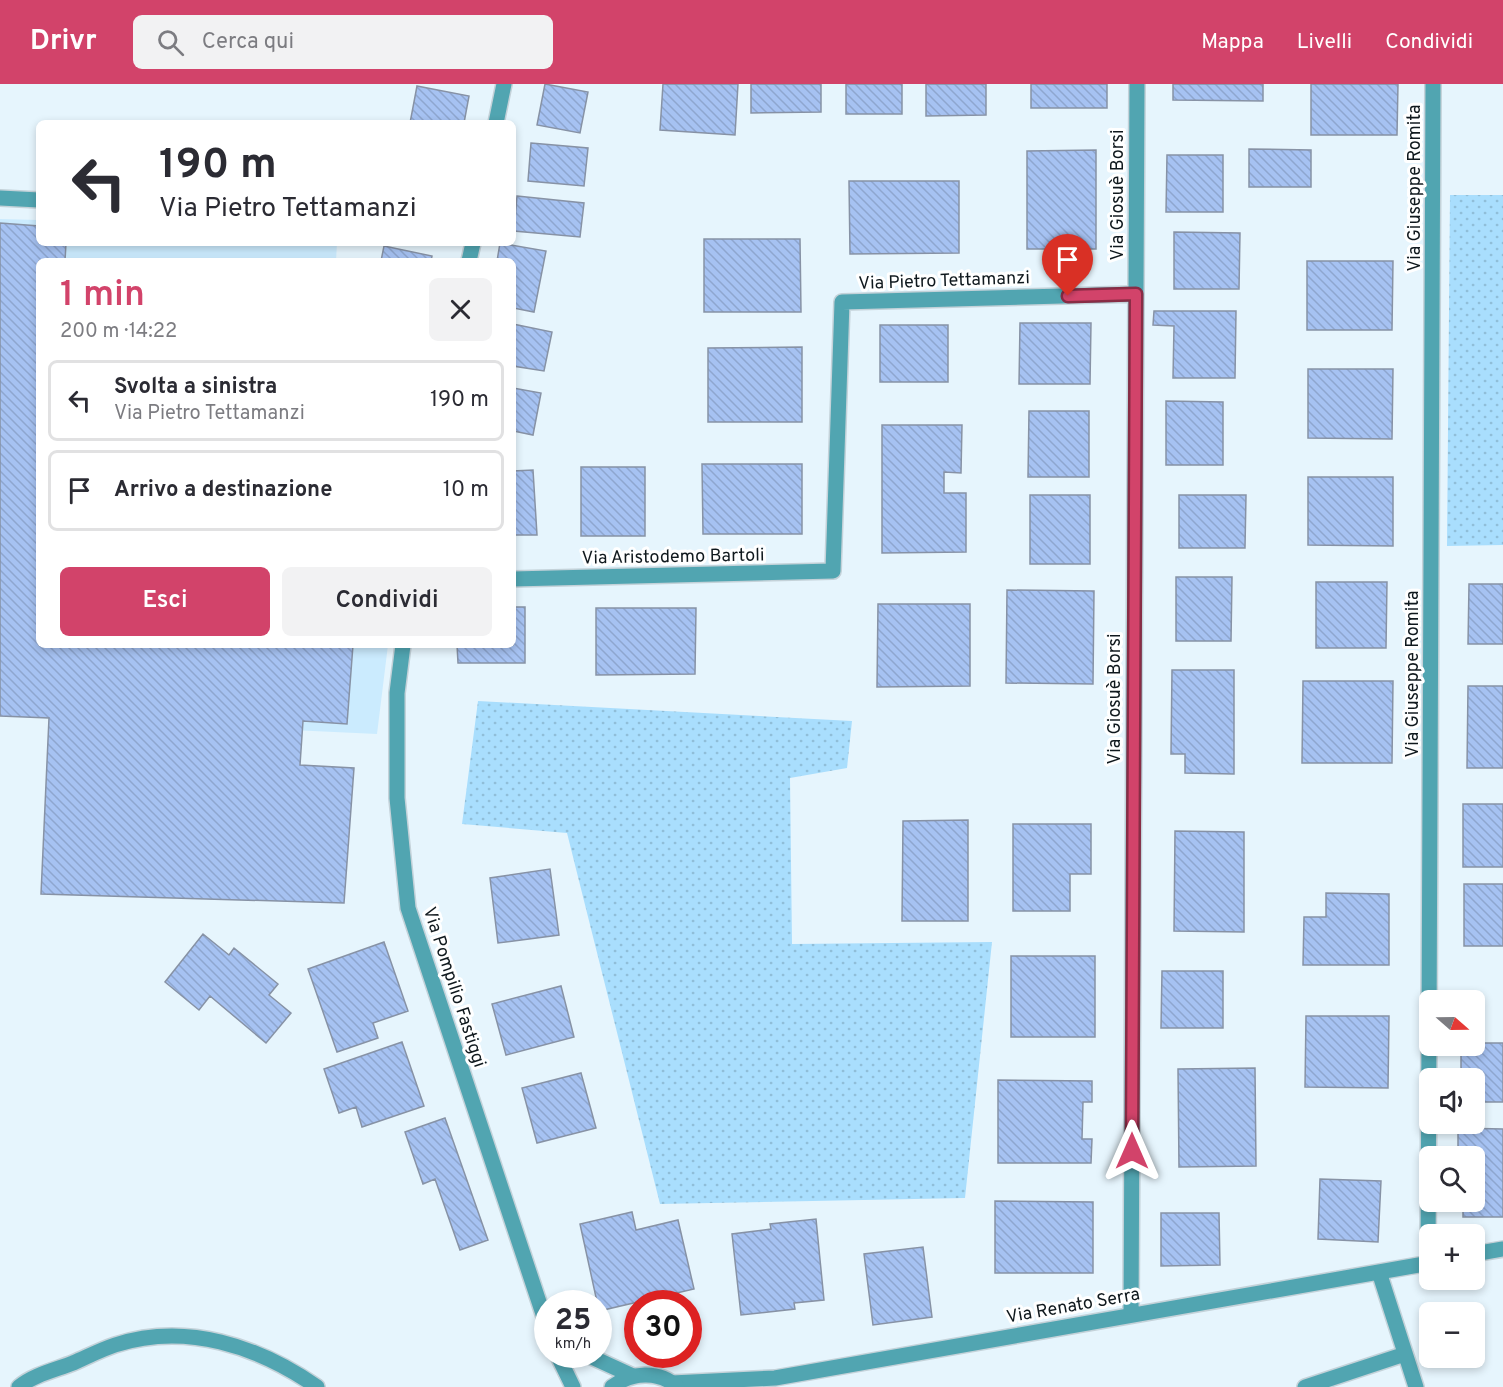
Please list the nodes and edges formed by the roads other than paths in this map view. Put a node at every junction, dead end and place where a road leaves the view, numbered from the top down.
1 (504, 84) edge
2 (1137, 84) edge
3 (1433, 84) edge
4 (497, 120) edge
5 (0, 198) edge
6 (36, 200) edge
7 (1136, 294) junction
8 (833, 571) joint
9 (516, 579) edge
10 (403, 648) edge
11 (1429, 1224) edge
12 (1503, 1249) edge
13 (1485, 1252) edge
14 (1419, 1266) edge
15 (1379, 1272) junction
16 (535, 1290) edge
17 (1131, 1314) junction
18 (1405, 1354) junction
19 (612, 1366) edge
20 (564, 1368) edge
21 (633, 1376) junction
22 (775, 1378) junction
23 (674, 1385) edge
24 (19, 1387) edge
25 (317, 1387) edge
26 (573, 1387) edge
27 (612, 1387) edge
28 (762, 1387) edge
29 (1305, 1387) edge
30 (1416, 1387) edge

1 - 4 street
2 - 7 street, Via Giosuè Borsi
3 - 11 street, Via Giuseppe Romita
5 - 6 street
7 - 8 street, Via Pietro Tettamanzi
7 - 17 street, Via Giosuè Borsi
8 - 9 street, Via Aristodemo Bartoli
10 - 16 street, Via Pompilio Fastiggi
12 - 13 street
14 - 15 street, Via Renato Serra
15 - 17 street, Via Renato Serra
15 - 18 street
17 - 22 street, Via Renato Serra
18 - 29 street
18 - 30 street
19 - 21 street
20 - 26 street
21 - 23 street, Via Renato Serra
21 - 27 street
22 - 23 street, Via Renato Serra
22 - 28 street, Via Renato Serra
24 - 25 street

